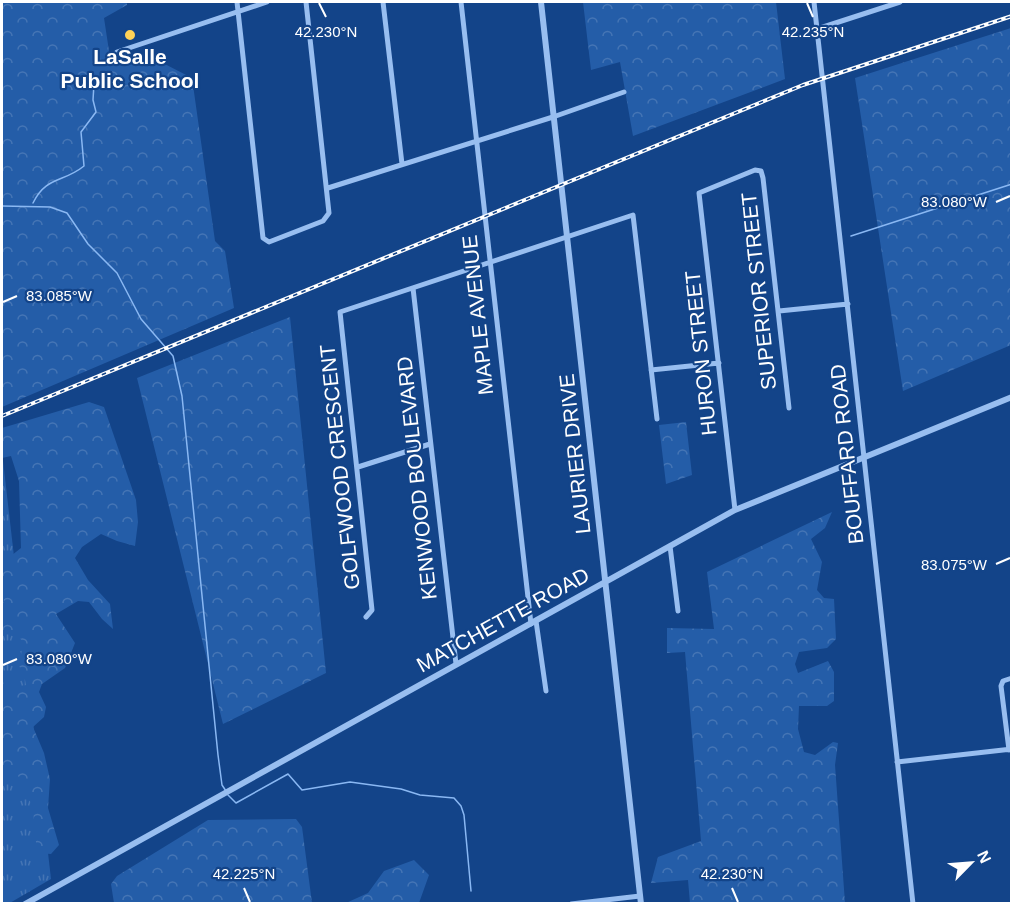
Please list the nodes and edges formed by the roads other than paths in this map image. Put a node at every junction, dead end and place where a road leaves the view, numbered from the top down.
1 (237, 2) edge
2 (267, 2) edge
3 (306, 2) edge
4 (383, 2) edge
5 (461, 2) edge
6 (541, 2) edge
7 (814, 2) edge
8 (900, 2) edge
9 (238, 11) junction
10 (817, 29) junction
11 (117, 52) dead end
12 (624, 92) dead end
13 (553, 117) junction
14 (476, 141) junction
15 (402, 164) junction
16 (328, 188) junction
17 (699, 193) joint
18 (567, 238) junction
19 (489, 262) junction
20 (413, 288) junction
21 (848, 304) junction
22 (779, 311) junction
23 (719, 363) junction
24 (651, 370) junction
25 (1011, 397) edge
26 (789, 408) dead end
27 (657, 419) dead end
28 (430, 444) junction
29 (864, 458) junction
30 (358, 467) junction
31 (735, 510) junction
32 (670, 546) junction
33 (606, 583) junction
34 (678, 611) dead end
35 (366, 617) dead end
36 (533, 622) junction
37 (456, 664) junction
38 (1011, 678) edge
39 (546, 691) dead end
40 (1010, 750) edge
41 (897, 762) junction
42 (640, 900) edge
43 (25, 903) edge
44 (571, 903) edge
45 (913, 903) edge

1 - 9 street
2 - 9 street
3 - 16 street
4 - 15 street
5 - 14 street, MAPLE AVENUE
6 - 13 street, LAURIER DRIVE
7 - 10 street, BOUFFARD ROAD
8 - 10 street
9 - 11 street
9 - 16 street
10 - 21 street, BOUFFARD ROAD
12 - 13 street
13 - 14 street
13 - 18 street, LAURIER DRIVE
14 - 15 street
14 - 19 street, MAPLE AVENUE
15 - 16 street
17 - 22 street, SUPERIOR STREET
17 - 23 street, HURON STREET
18 - 19 street
18 - 24 street
18 - 33 street, LAURIER DRIVE
19 - 20 street
19 - 36 street, MAPLE AVENUE
20 - 28 street, KENWOOD BOULEVARD
20 - 30 street, GOLFWOOD CRESCENT
21 - 22 street
21 - 29 street, BOUFFARD ROAD
22 - 26 street, SUPERIOR STREET
23 - 24 street
23 - 31 street, HURON STREET
24 - 27 street
25 - 29 street, MATCHETTE ROAD
28 - 30 street
28 - 37 street, KENWOOD BOULEVARD
29 - 31 street, MATCHETTE ROAD
29 - 41 street, BOUFFARD ROAD
30 - 35 street, GOLFWOOD CRESCENT
31 - 32 street, MATCHETTE ROAD
32 - 33 street, MATCHETTE ROAD
32 - 34 street
33 - 36 street, MATCHETTE ROAD
33 - 42 street, LAURIER DRIVE
36 - 37 street, MATCHETTE ROAD
36 - 39 street, MAPLE AVENUE
37 - 43 street, MATCHETTE ROAD
38 - 40 street
40 - 41 street
41 - 45 street, BOUFFARD ROAD
42 - 44 street

